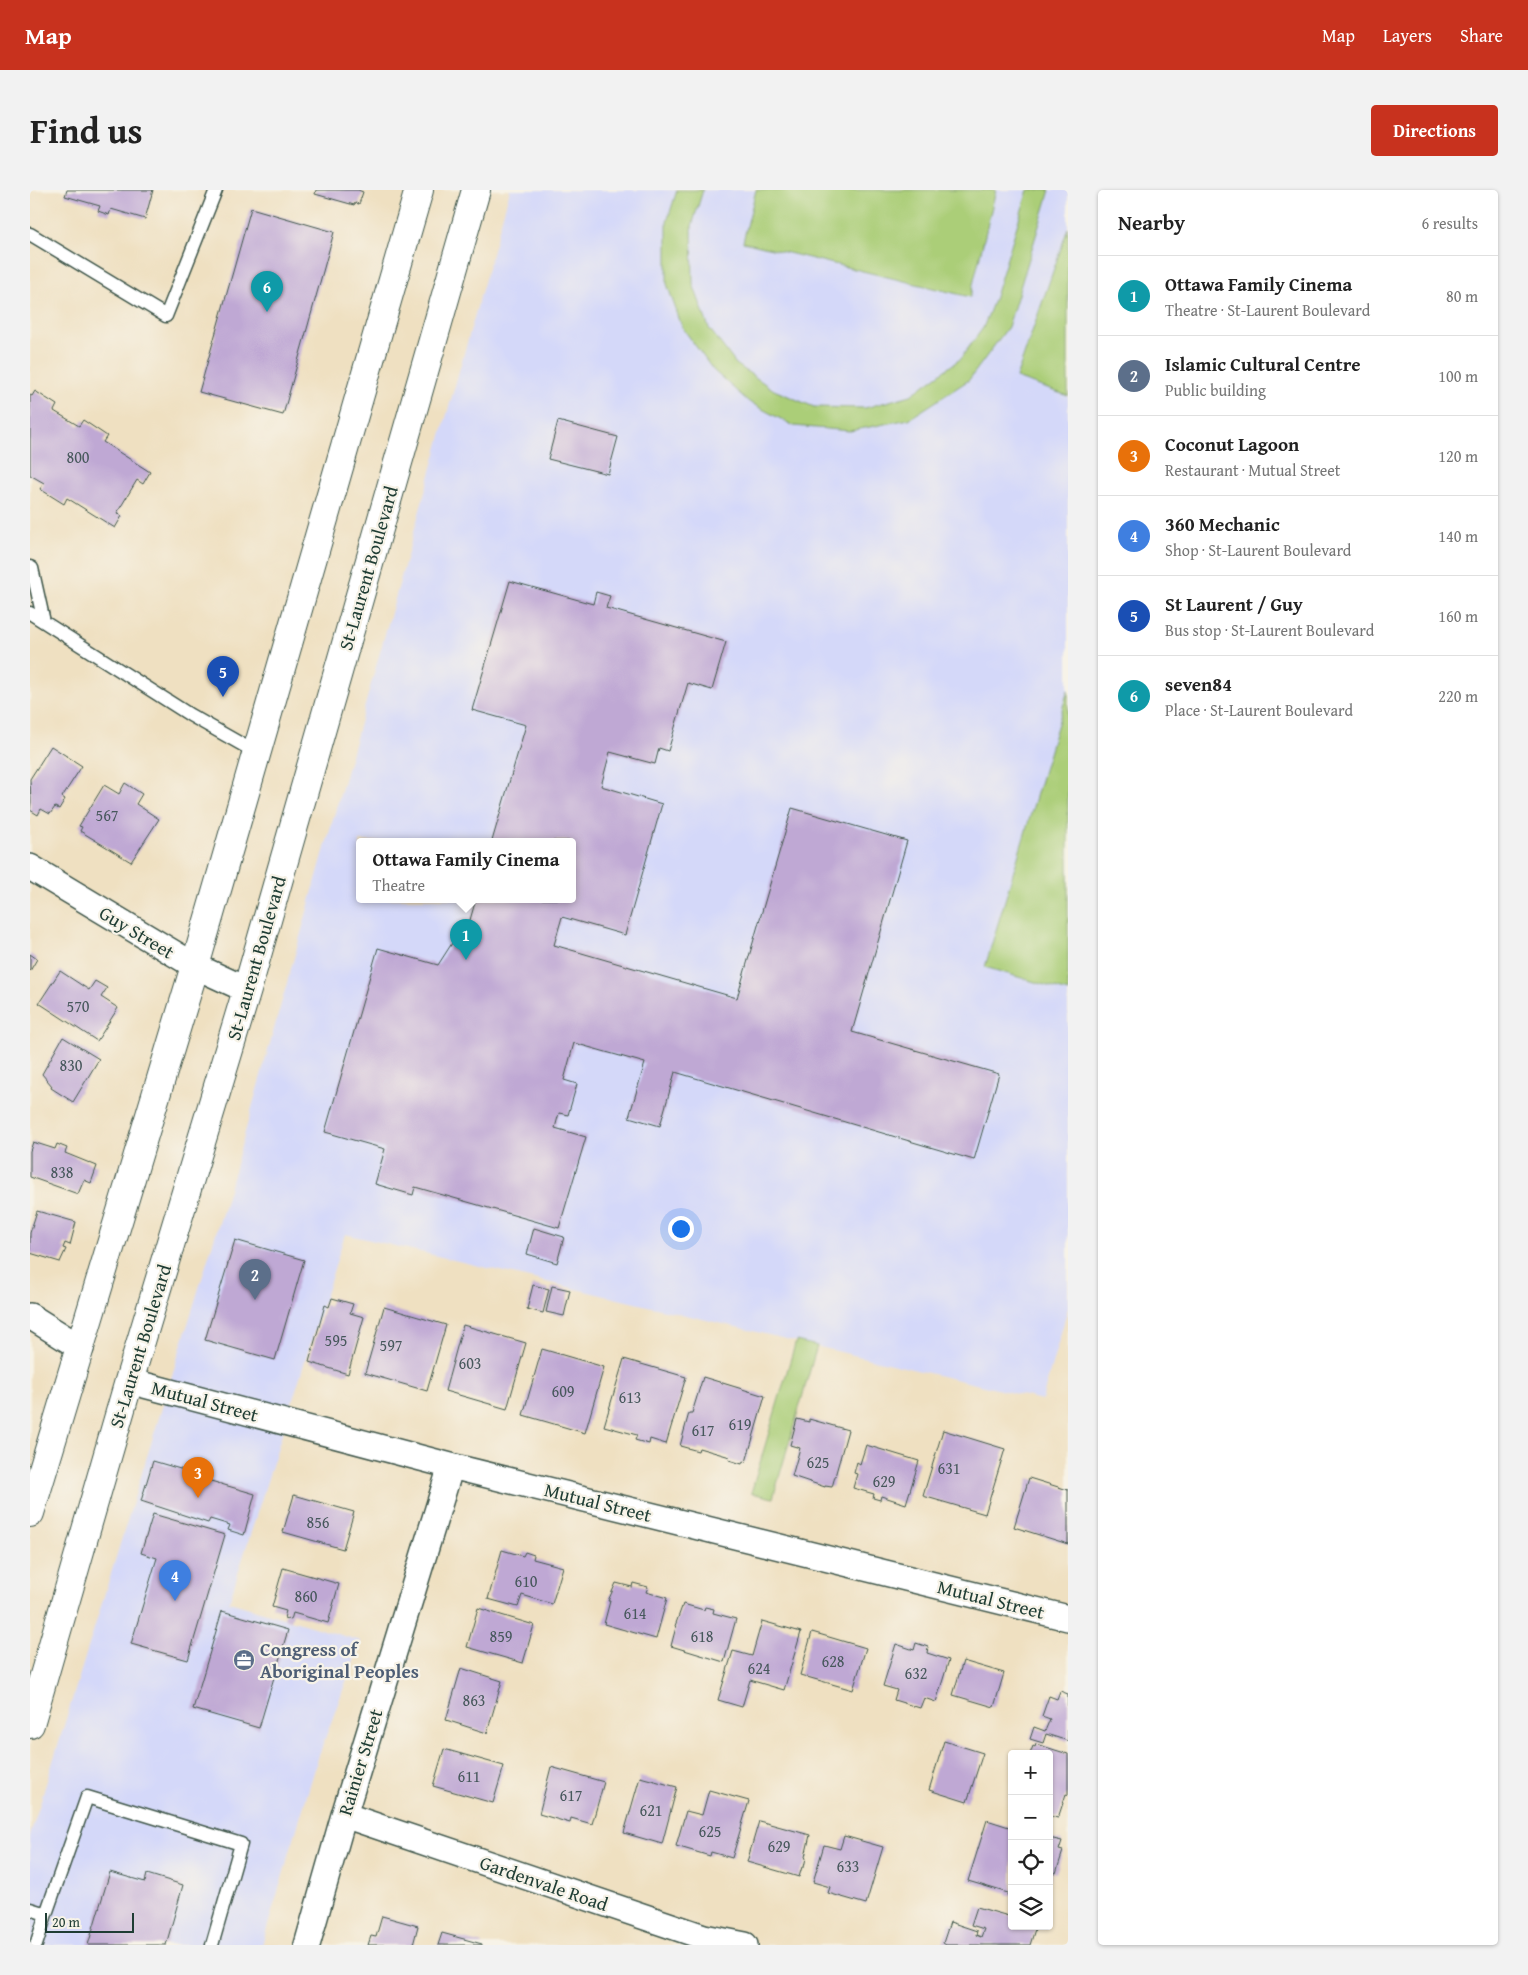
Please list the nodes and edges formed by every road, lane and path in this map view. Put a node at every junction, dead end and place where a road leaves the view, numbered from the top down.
1 (216, 190) edge
2 (419, 190) edge
3 (476, 190) edge
4 (30, 234) edge
5 (30, 567) edge
6 (30, 613) edge
7 (44, 622) junction
8 (257, 753) junction
9 (30, 867) edge
10 (195, 966) junction
11 (247, 990) junction
12 (30, 1316) edge
13 (81, 1348) junction
14 (129, 1381) junction
15 (451, 1466) junction
16 (30, 1513) edge
17 (1068, 1618) edge
18 (30, 1721) edge
19 (344, 1815) junction
20 (30, 1909) edge
21 (46, 1914) junction
22 (703, 1941) edge
23 (36, 1945) edge
24 (212, 1945) edge
25 (307, 1945) edge
26 (745, 1945) edge

1 - 4 lane
2 - 8 main road
3 - 11 main road, St-Laurent Boulevard
5 - 7 lane
6 - 7 lane
7 - 8 lane
8 - 10 main road
9 - 10 street, Guy Street
10 - 11 street, Guy Street
10 - 13 main road
11 - 14 main road, St-Laurent Boulevard
12 - 13 street
13 - 16 main road
14 - 15 street, Mutual Street
14 - 18 main road, St-Laurent Boulevard
15 - 17 street, Mutual Street
15 - 19 street, Rainier Street
19 - 22 street, Gardenvale Road
19 - 25 street, Rainier Street
20 - 21 lane
21 - 23 lane
21 - 24 lane
22 - 26 street, Gardenvale Road

